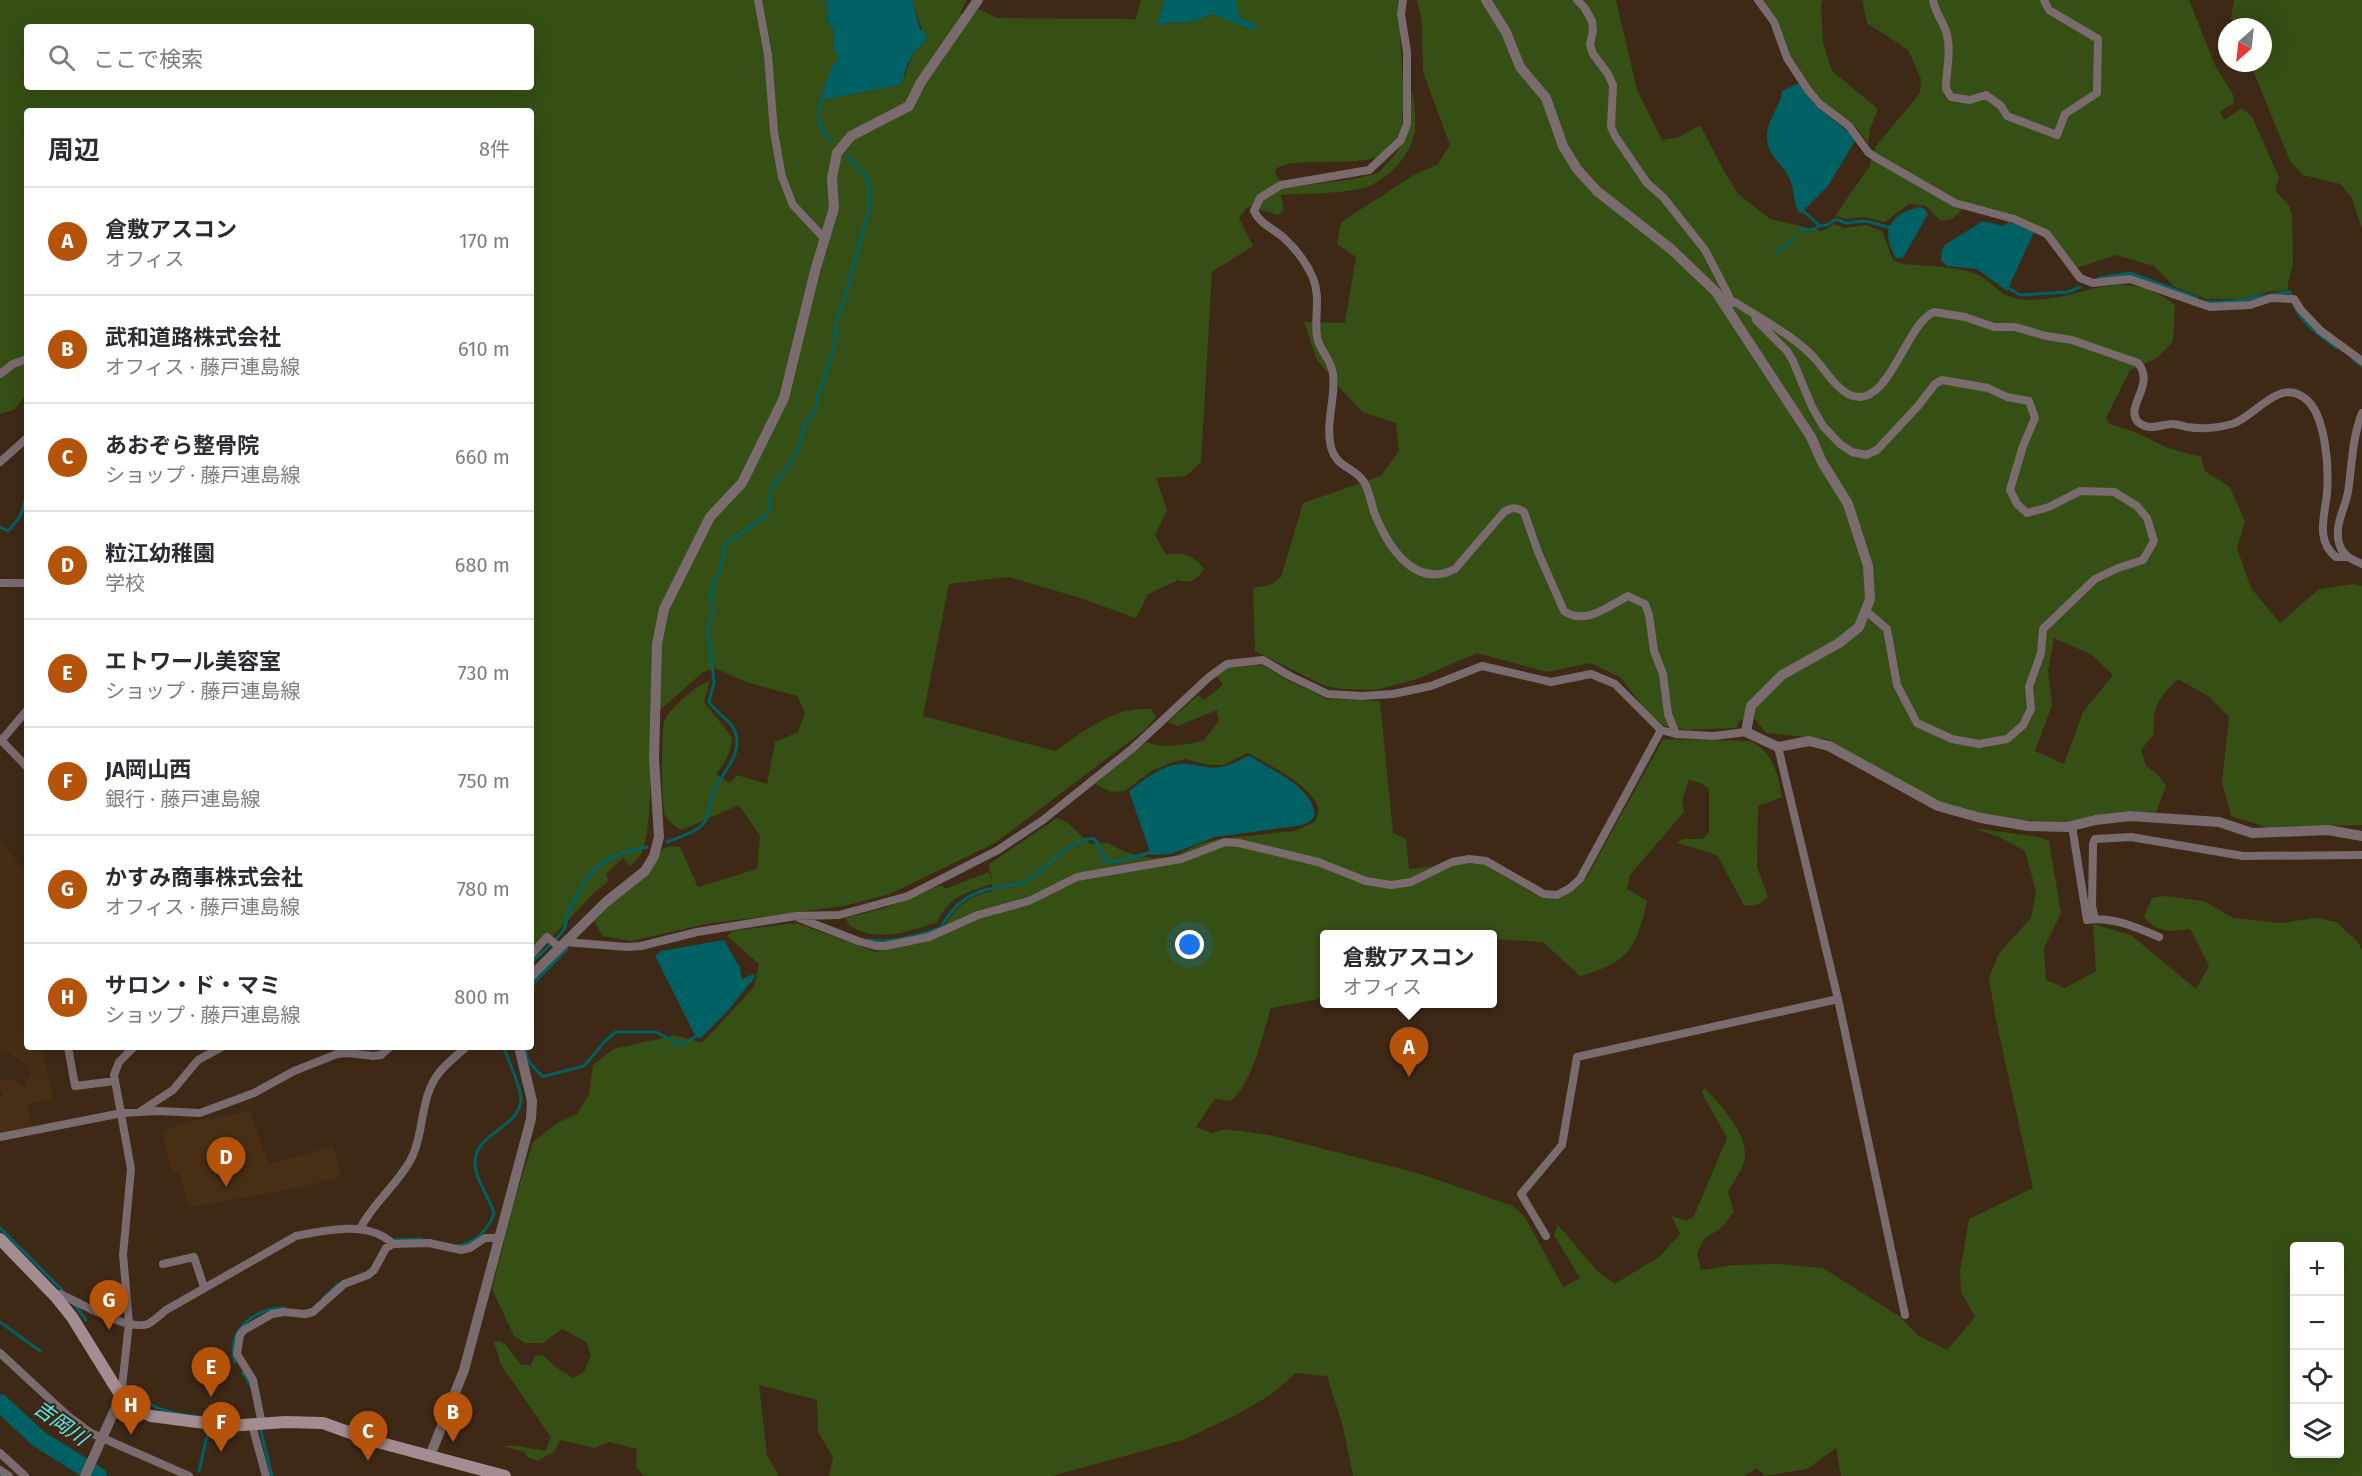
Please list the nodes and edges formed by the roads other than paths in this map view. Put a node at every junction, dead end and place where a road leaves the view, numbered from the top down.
1 (758, 0) edge
2 (978, 0) edge
3 (1403, 0) edge
4 (1486, 0) edge
5 (1577, 0) edge
6 (1758, 0) edge
7 (1933, 0) edge
8 (2044, 0) edge
9 (824, 238) junction
10 (1728, 305) junction
11 (1755, 315) junction
12 (24, 360) edge
13 (2362, 361) edge
14 (0, 374) edge
15 (2362, 413) edge
16 (24, 441) edge
17 (0, 462) edge
18 (2348, 557) junction
19 (2362, 564) edge
20 (0, 583) edge
21 (24, 583) edge
22 (1865, 610) junction
23 (24, 713) edge
24 (1661, 730) junction
25 (1746, 732) junction
26 (1676, 734) junction
27 (1, 740) edge
28 (1778, 747) junction
29 (24, 764) edge
30 (2072, 826) junction
31 (2362, 836) edge
32 (2362, 855) edge
33 (796, 916) junction
34 (2095, 919) junction
35 (2159, 937) dead end
36 (557, 943) junction
37 (534, 952) edge
38 (534, 972) edge
39 (1838, 999) junction
40 (69, 1050) edge
41 (131, 1050) edge
42 (216, 1050) edge
43 (387, 1050) edge
44 (463, 1050) edge
45 (520, 1050) edge
46 (115, 1081) junction
47 (138, 1112) junction
48 (122, 1113) junction
49 (0, 1137) edge
50 (360, 1229) junction
51 (1546, 1236) dead end
52 (500, 1238) junction
53 (0, 1239) edge
54 (391, 1242) junction
55 (163, 1264) dead end
56 (204, 1287) junction
57 (56, 1297) junction
58 (1905, 1315) dead end
59 (129, 1323) junction
60 (0, 1353) edge
61 (121, 1396) junction
62 (257, 1424) junction
63 (100, 1441) junction
64 (0, 1453) edge
65 (430, 1456) junction
66 (0, 1470) edge
67 (9, 1476) edge
68 (25, 1476) edge
69 (85, 1476) edge
70 (189, 1476) edge
71 (266, 1476) edge
72 (505, 1476) edge

1 - 9 street
2 - 9 street
3 - 26 street
4 - 10 street
5 - 10 street
6 - 13 street
7 - 8 street
9 - 36 street
10 - 11 street
10 - 22 street
11 - 18 street
11 - 22 street
12 - 14 street
15 - 18 street
16 - 17 street
18 - 19 street
20 - 21 street
22 - 25 street
23 - 27 street
24 - 26 street
24 - 33 street
24 - 33 street
25 - 26 street
25 - 28 street
27 - 29 street
28 - 30 street
28 - 39 street
30 - 31 street
30 - 34 street
32 - 34 street
33 - 36 street
34 - 35 street
36 - 37 street
36 - 38 street
39 - 51 street
39 - 58 street
40 - 46 street
41 - 46 street
42 - 47 street
43 - 47 street
44 - 50 street
45 - 52 street
46 - 48 street
47 - 48 street
48 - 49 street
48 - 59 street
50 - 54 street
50 - 56 street
52 - 54 street
52 - 65 street
53 - 57 main road
54 - 62 street
55 - 56 street
56 - 59 street
57 - 59 street
57 - 61 main road
59 - 61 street
60 - 63 street
61 - 62 main road
61 - 63 street
62 - 65 main road
62 - 71 street
63 - 69 street
63 - 70 street
64 - 68 street
65 - 72 main road
66 - 67 street

